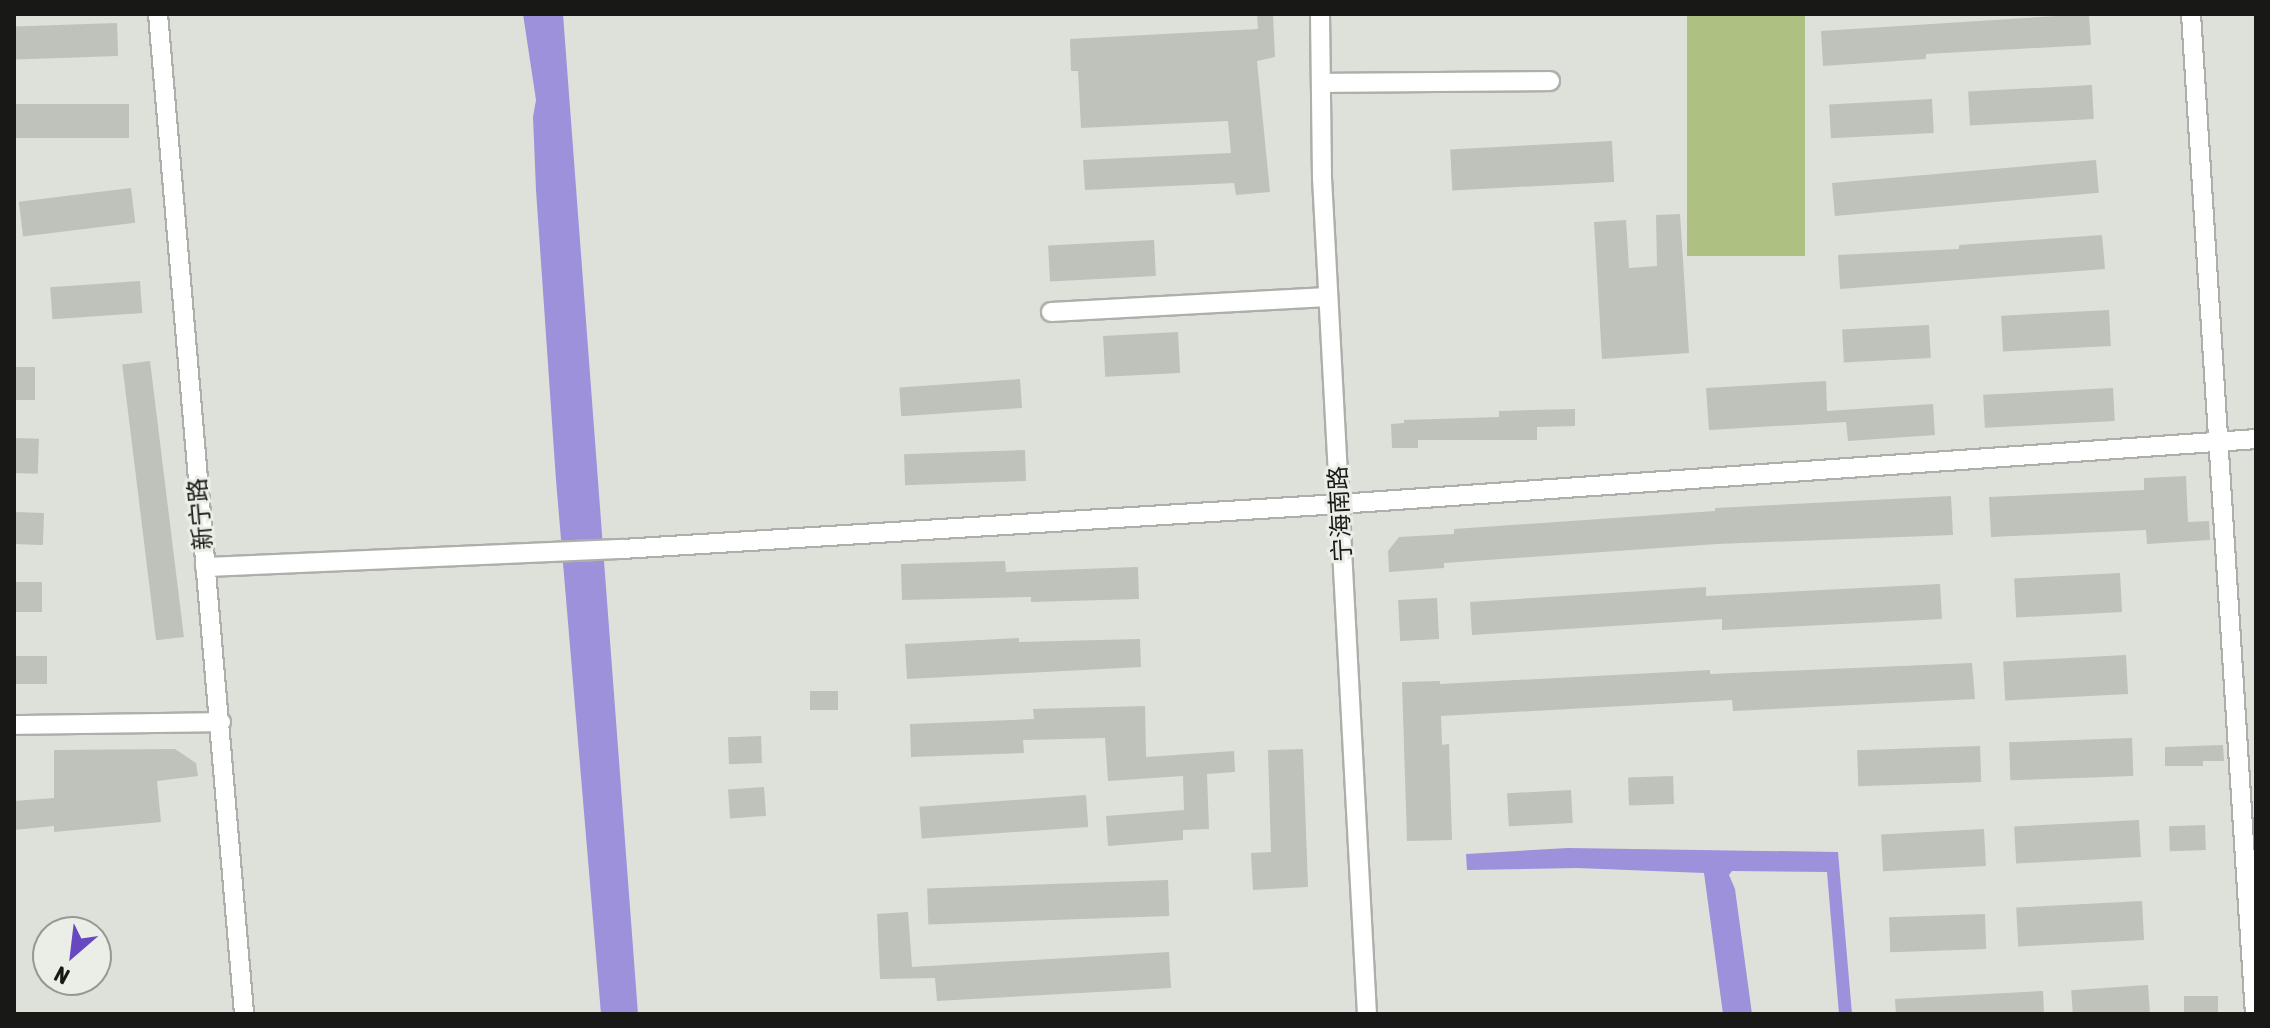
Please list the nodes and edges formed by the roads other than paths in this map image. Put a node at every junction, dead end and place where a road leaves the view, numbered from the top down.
1 (158, 14) edge
2 (1320, 14) edge
3 (2191, 14) edge
4 (1550, 81) dead end
5 (1321, 83) junction
6 (1328, 297) junction
7 (1051, 312) dead end
8 (2256, 439) edge
9 (2218, 442) junction
10 (1339, 504) junction
11 (205, 567) junction
12 (221, 722) junction
13 (14, 725) edge
14 (244, 1014) edge
15 (1367, 1014) edge
16 (2255, 1014) edge

1 - 11 street, 新宁路
2 - 5 street, 宁海南路
3 - 9 street
4 - 5 street
5 - 6 street, 宁海南路
6 - 7 street
6 - 10 street, 宁海南路
8 - 9 street
9 - 10 street
9 - 16 street
10 - 11 street
10 - 15 street, 宁海南路
11 - 12 street, 新宁路
12 - 13 street
12 - 14 street, 新宁路

